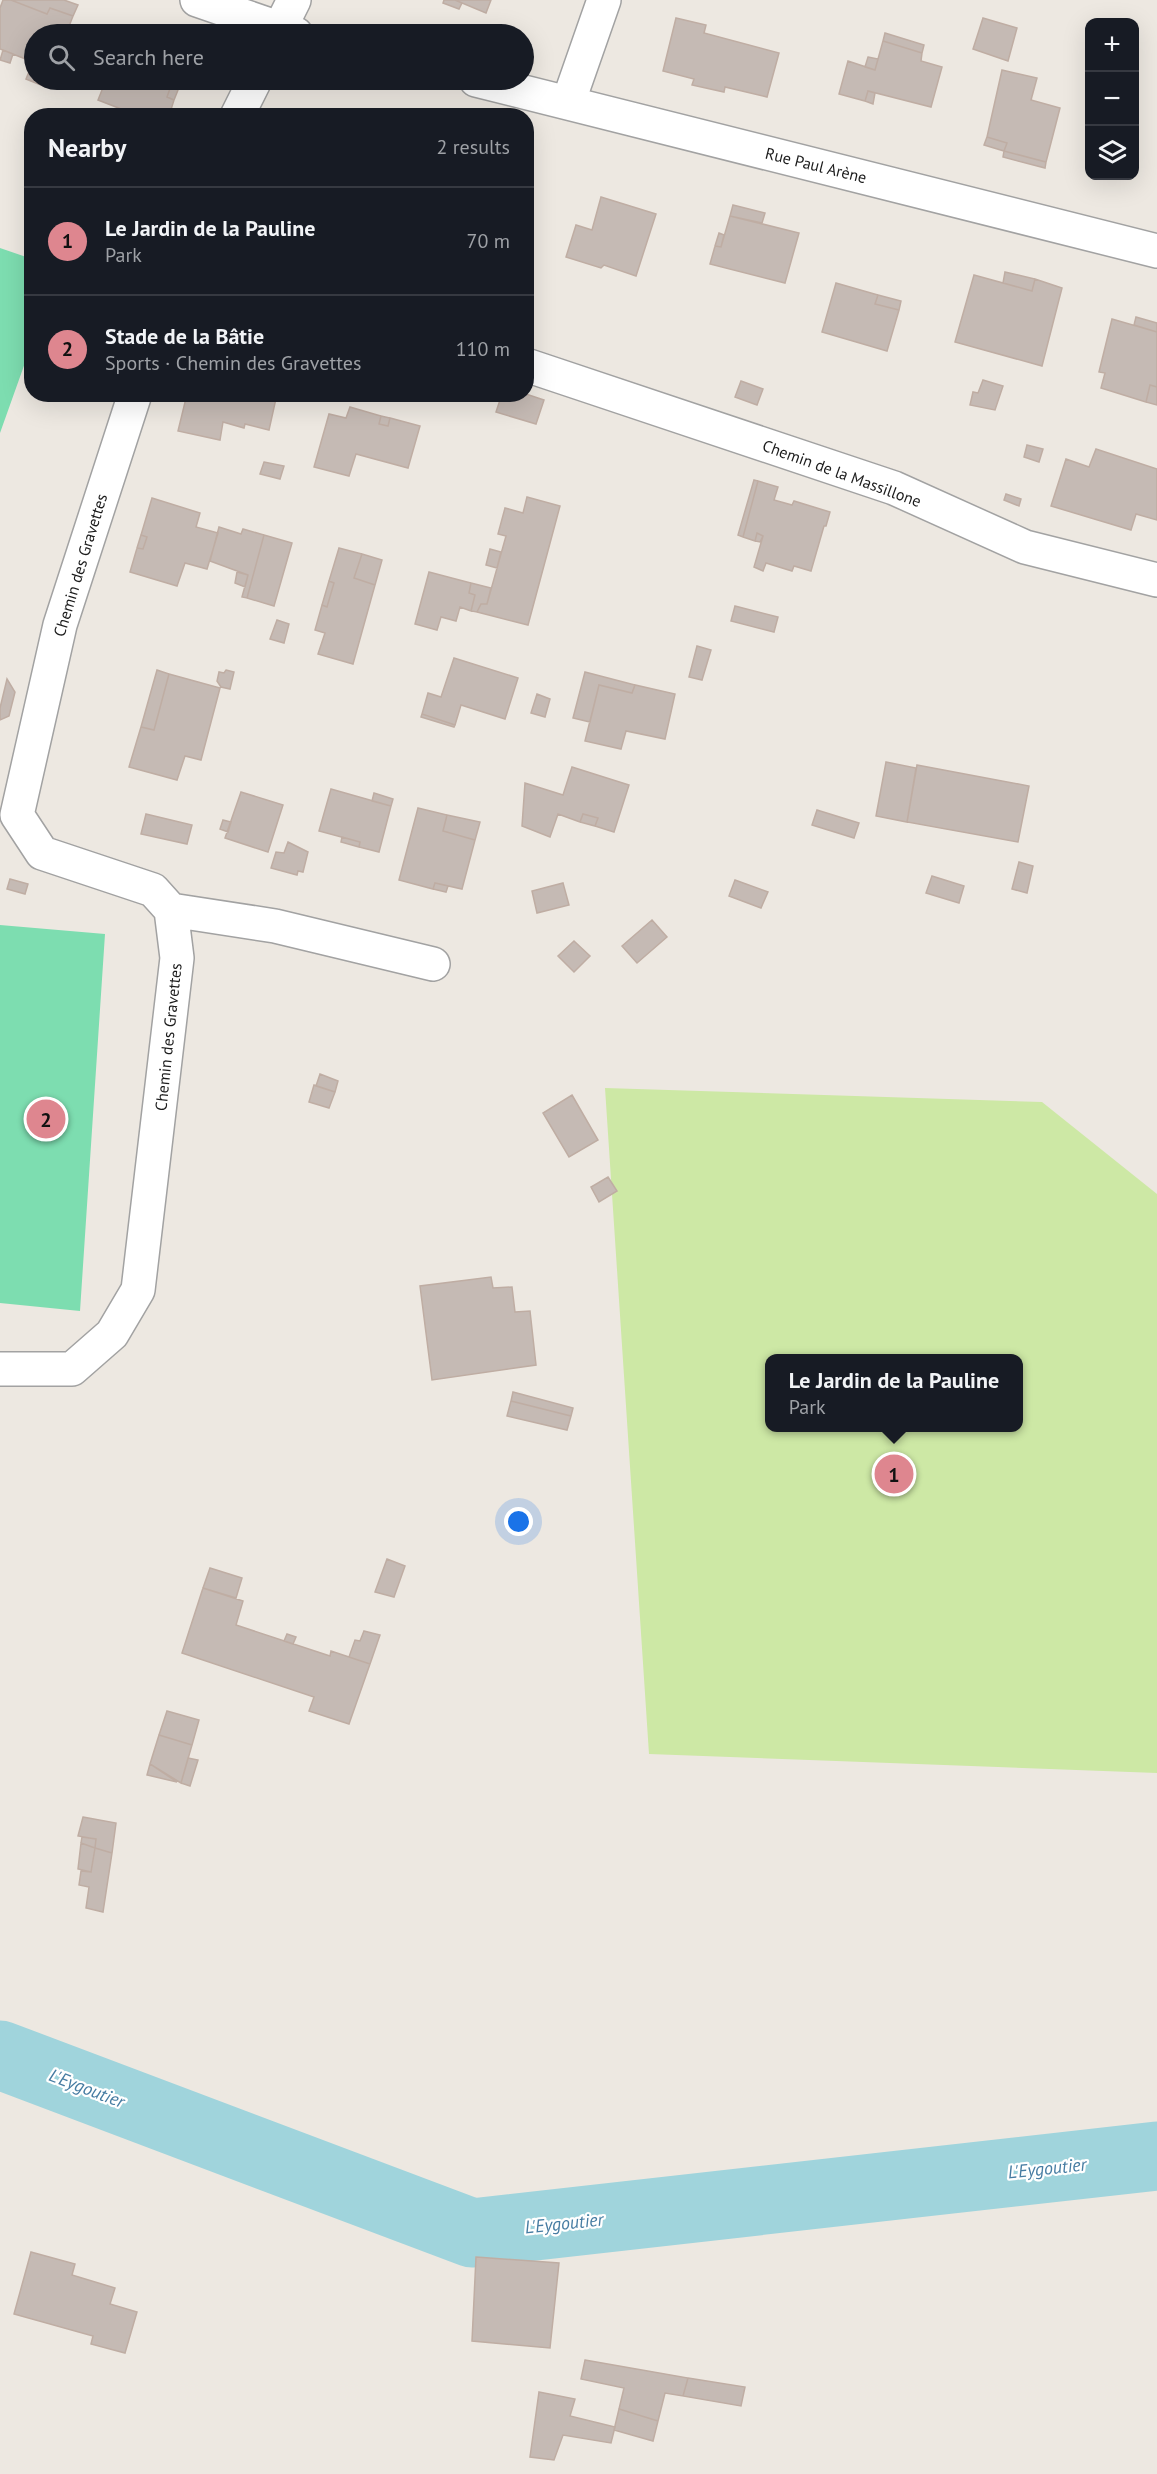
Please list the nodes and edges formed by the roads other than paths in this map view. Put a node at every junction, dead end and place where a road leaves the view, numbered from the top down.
1 (197, 0) edge
2 (294, 0) edge
3 (604, 0) edge
4 (260, 24) edge
5 (287, 24) edge
6 (250, 90) edge
7 (516, 90) edge
8 (568, 103) junction
9 (241, 108) edge
10 (1157, 251) edge
11 (534, 368) edge
12 (132, 402) edge
13 (1157, 580) edge
14 (171, 910) junction
15 (433, 964) dead end
16 (0, 1369) edge

1 - 4 street
2 - 5 street
3 - 8 street
6 - 9 street
7 - 8 street, Rue Paul Arène
8 - 10 street, Rue Paul Arène
11 - 13 street, Chemin de la Massillone
12 - 14 street, Chemin des Gravettes
14 - 15 street
14 - 16 street, Chemin des Gravettes

